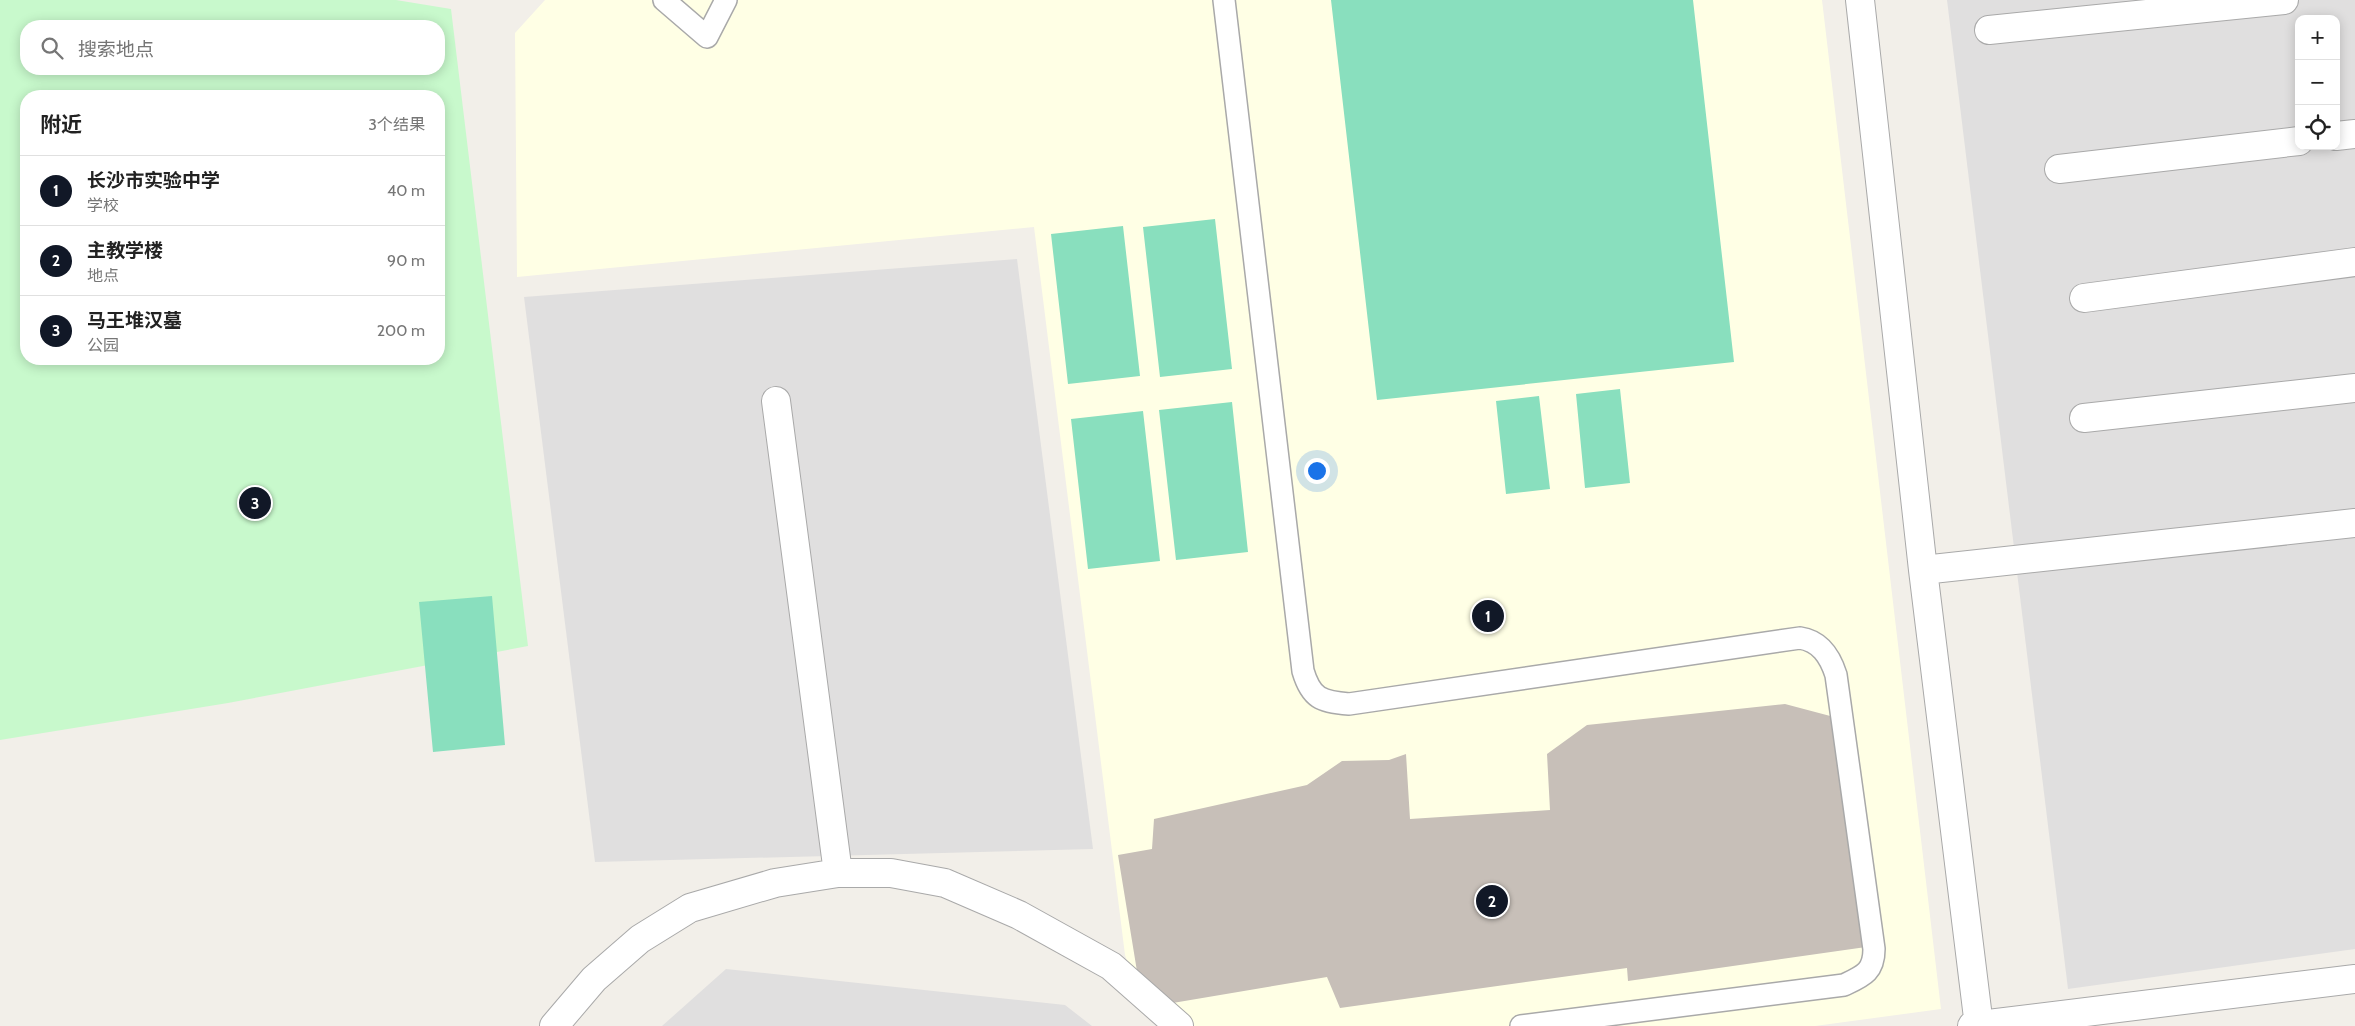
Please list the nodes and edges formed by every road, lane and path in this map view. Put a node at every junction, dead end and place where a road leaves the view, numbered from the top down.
1 (664, 0) edge
2 (726, 0) edge
3 (1224, 0) edge
4 (1860, 0) edge
5 (2284, 0) edge
6 (1990, 30) dead end
7 (2355, 134) edge
8 (2340, 136) edge
9 (2295, 141) edge
10 (2060, 170) dead end
11 (2355, 262) edge
12 (2084, 298) dead end
13 (2355, 388) edge
14 (776, 401) dead end
15 (2084, 418) dead end
16 (2355, 523) edge
17 (1923, 570) junction
18 (838, 873) junction
19 (2355, 980) edge
20 (554, 1026) edge
21 (1178, 1026) edge
22 (1521, 1026) edge
23 (1977, 1026) edge

1 - 2 lane
3 - 22 lane
4 - 17 street
5 - 6 street
7 - 8 street
9 - 10 street
11 - 12 street
13 - 15 street
14 - 18 street
16 - 17 street
17 - 23 street
18 - 20 street
18 - 21 street
19 - 23 street

